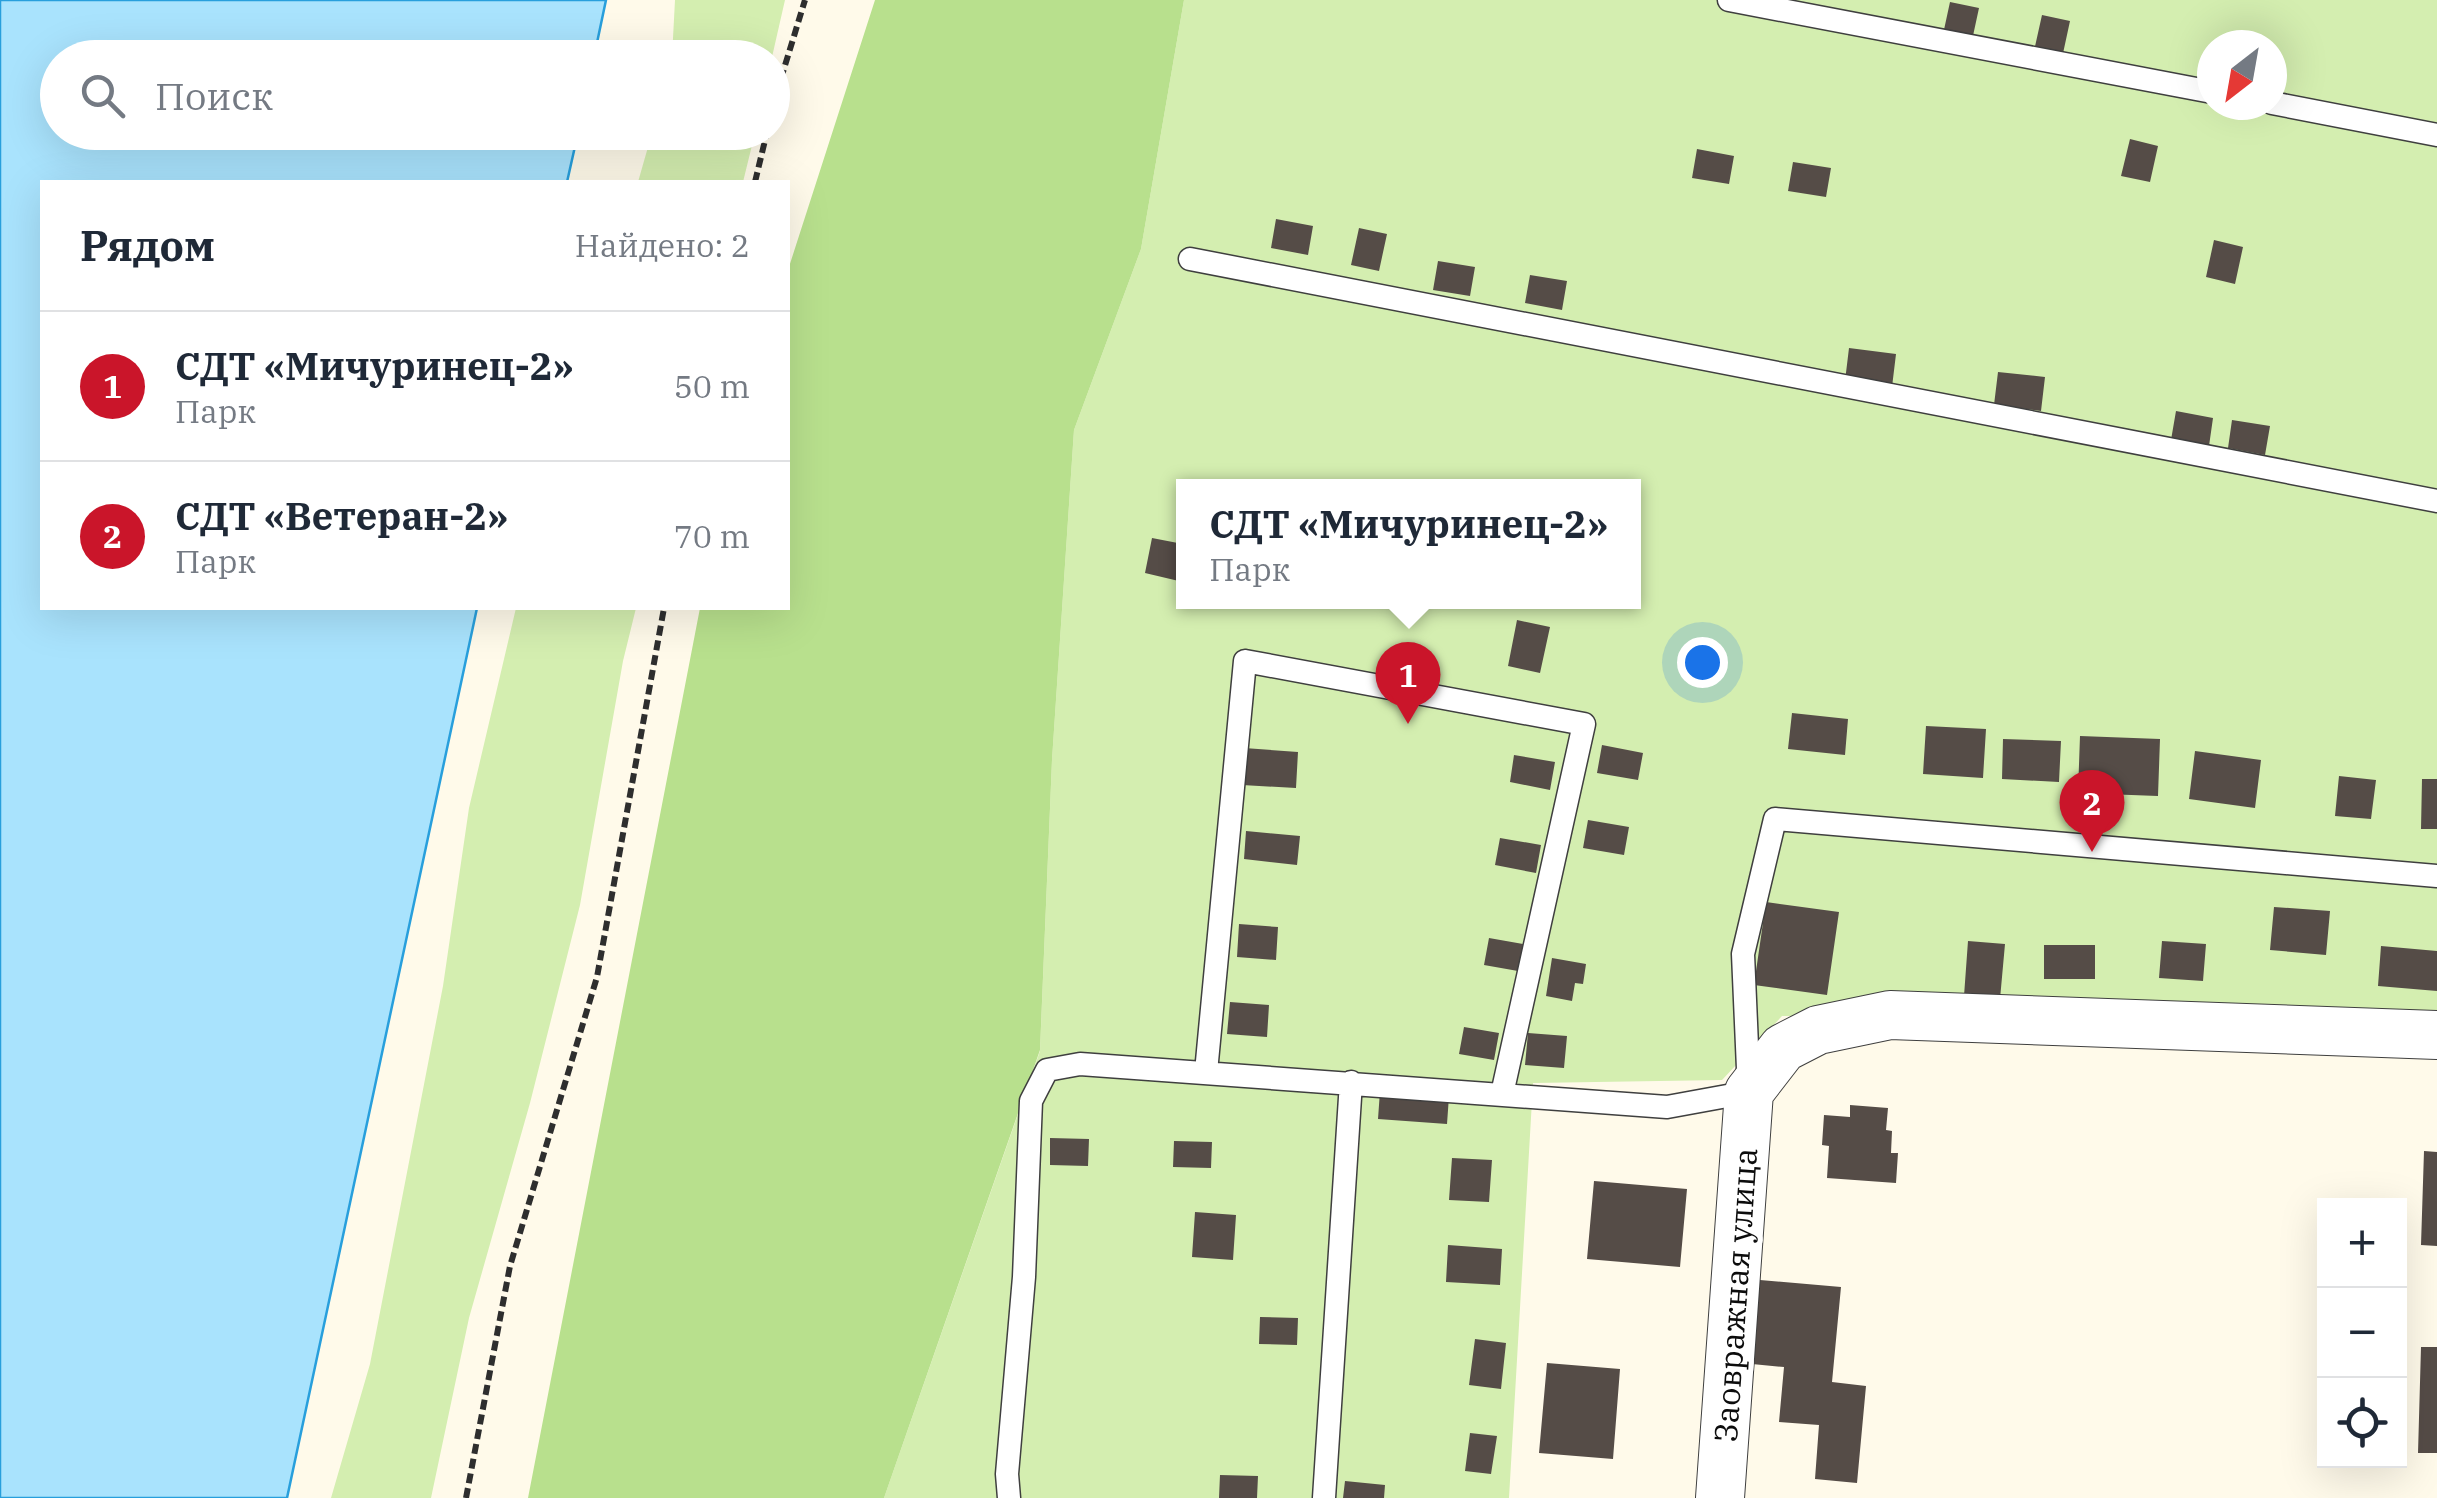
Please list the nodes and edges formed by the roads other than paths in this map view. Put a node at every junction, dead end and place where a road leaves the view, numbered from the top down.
1 (1730, 0) edge
2 (2197, 89) edge
3 (2287, 106) edge
4 (2437, 135) edge
5 (1190, 259) dead end
6 (2437, 501) edge
7 (2437, 876) edge
8 (2437, 1035) edge
9 (1206, 1072) junction
10 (1351, 1082) junction
11 (1749, 1092) junction
12 (1502, 1094) junction
13 (1009, 1498) edge
14 (1324, 1498) edge
15 (1720, 1498) edge

1 - 2 lane
3 - 4 lane
5 - 6 lane
7 - 11 lane
8 - 11 street
9 - 10 lane
9 - 12 lane
9 - 13 lane
10 - 12 lane
10 - 14 lane
11 - 12 lane
11 - 15 street, Заовражная улица

